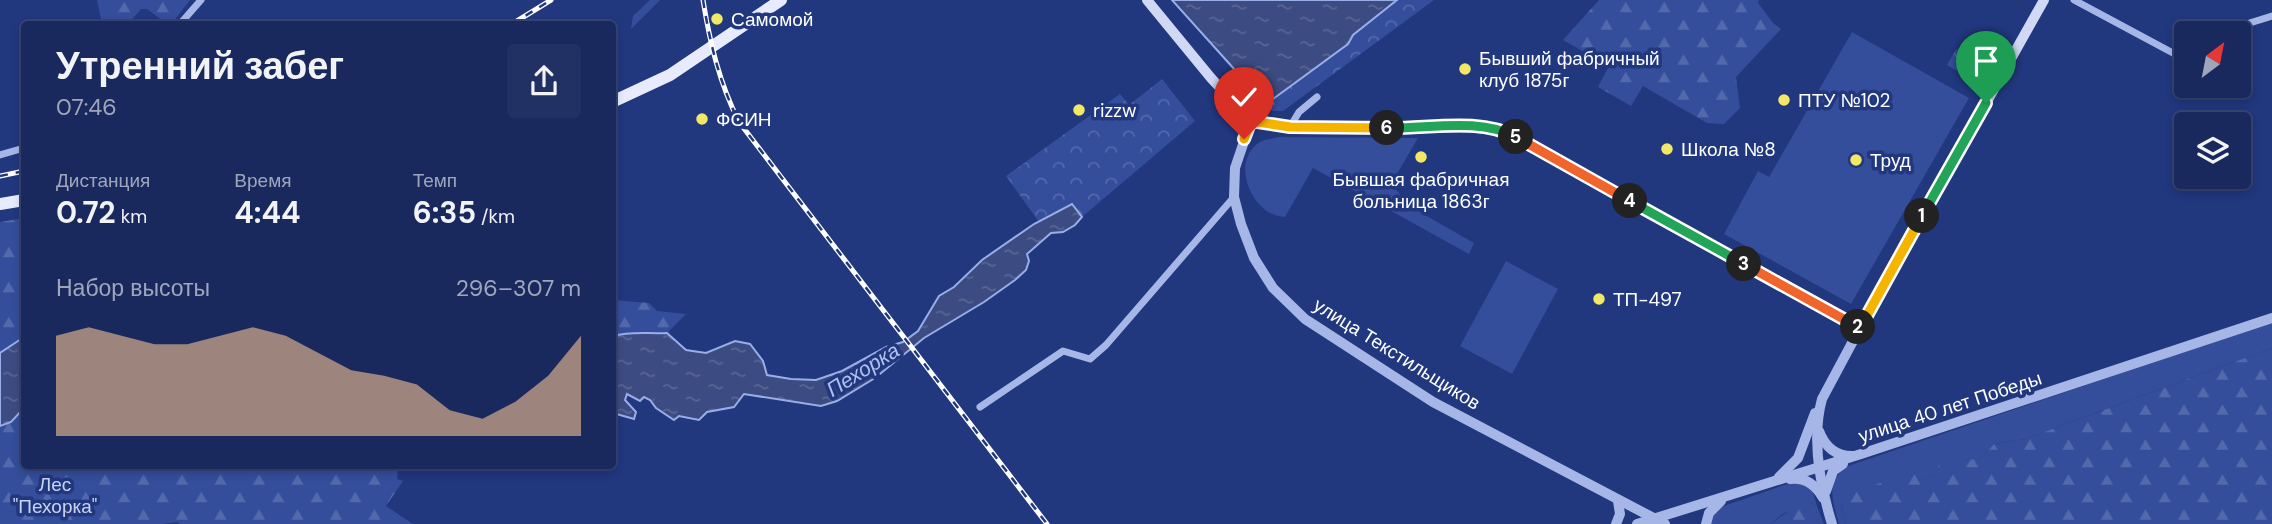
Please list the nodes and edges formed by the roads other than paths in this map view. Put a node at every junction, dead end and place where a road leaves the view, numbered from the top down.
1 (201, 0) edge
2 (781, 0) edge
3 (1147, 0) edge
4 (2044, 0) edge
5 (2074, 0) edge
6 (2272, 16) edge
7 (183, 21) edge
8 (2251, 22) edge
9 (2174, 54) edge
10 (1317, 97) dead end
11 (616, 100) edge
12 (1251, 121) junction
13 (1290, 127) junction
14 (21, 149) edge
15 (0, 155) edge
16 (1234, 197) junction
17 (21, 200) edge
18 (0, 204) edge
19 (2272, 318) edge
20 (1860, 328) junction
21 (1822, 399) junction
22 (980, 407) dead end
23 (1817, 421) junction
24 (1861, 454) junction
25 (1819, 467) junction
26 (1769, 483) junction
27 (1731, 495) junction
28 (1618, 501) junction
29 (1825, 502) junction
30 (1653, 519) junction
31 (1616, 524) edge
32 (1637, 524) edge
33 (1665, 524) edge
34 (1706, 524) edge
35 (1832, 524) edge

1 - 7 street
2 - 11 main road
3 - 12 main road
4 - 20 main road
5 - 9 street
6 - 8 street
10 - 13 street
12 - 13 main road
12 - 16 street, улица Текстильщиков
13 - 20 main road
14 - 15 street
16 - 22 street
16 - 28 street, улица Текстильщиков
17 - 18 main road
19 - 24 street, улица 40 лет Победы
20 - 21 street
21 - 23 street
21 - 26 street
23 - 24 street
23 - 25 street
24 - 25 street, улица 40 лет Победы
24 - 29 street
25 - 26 street, улица 40 лет Победы
25 - 29 street
26 - 27 street, улица 40 лет Победы
26 - 29 street
27 - 30 street, улица 40 лет Победы
27 - 34 street
28 - 30 street, улица Текстильщиков
28 - 31 street
29 - 35 street
30 - 32 street, улица 40 лет Победы
30 - 33 street, улица Текстильщиков

